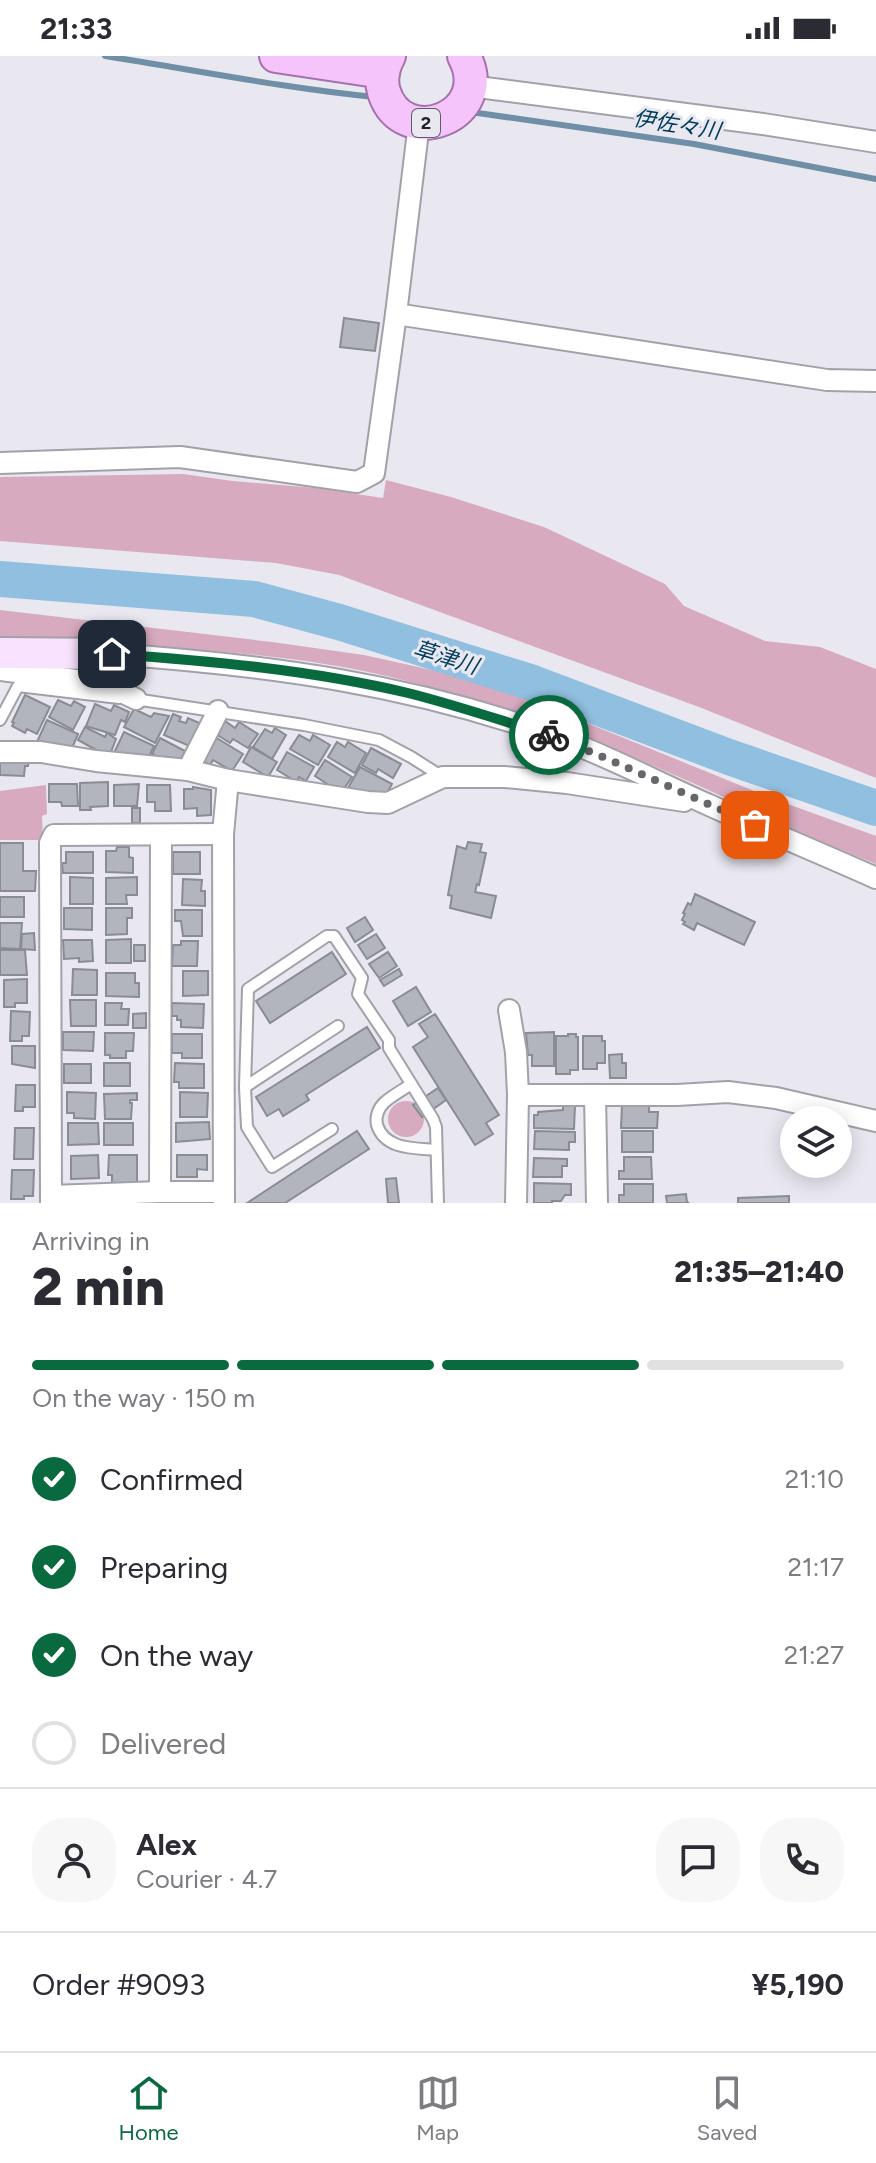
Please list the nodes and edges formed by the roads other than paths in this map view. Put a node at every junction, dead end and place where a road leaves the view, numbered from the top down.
1 (276, 56) edge
2 (386, 64) edge
3 (467, 71) edge
4 (419, 123) junction
5 (876, 142) edge
6 (396, 314) junction
7 (876, 381) edge
8 (0, 463) edge
9 (0, 653) edge
10 (112, 654) joint
11 (0, 670) edge
12 (136, 699) junction
13 (218, 711) junction
14 (0, 720) edge
15 (0, 741) edge
16 (29, 751) junction
17 (0, 752) edge
18 (188, 770) junction
19 (443, 777) junction
20 (228, 780) junction
21 (707, 805) junction
22 (223, 834) junction
23 (161, 835) junction
24 (876, 878) edge
25 (509, 1010) dead end
26 (338, 1026) dead end
27 (411, 1084) junction
28 (245, 1087) junction
29 (518, 1095) junction
30 (595, 1095) junction
31 (876, 1121) edge
32 (332, 1129) dead end
33 (436, 1150) junction
34 (160, 1192) junction
35 (223, 1198) edge
36 (51, 1199) edge
37 (438, 1203) edge
38 (516, 1203) edge
39 (597, 1203) edge

1 - 2 main road, 2
2 - 4 main road, 2
3 - 4 main road, 2
3 - 5 street
4 - 6 street
6 - 7 street
6 - 8 street
9 - 10 street
10 - 21 street
11 - 12 street
12 - 13 lane
12 - 14 lane
13 - 18 street
13 - 19 lane
15 - 16 lane
16 - 17 street
16 - 18 street
18 - 20 street
19 - 20 street
19 - 21 street
20 - 22 street
21 - 24 street
22 - 23 street
22 - 35 street
23 - 34 street
23 - 36 street
25 - 29 street
26 - 28 lane
27 - 28 lane
27 - 33 lane
27 - 33 lane
28 - 32 lane
29 - 30 street
29 - 38 street
30 - 31 street
30 - 39 street
33 - 37 lane
34 - 35 street
34 - 36 street

